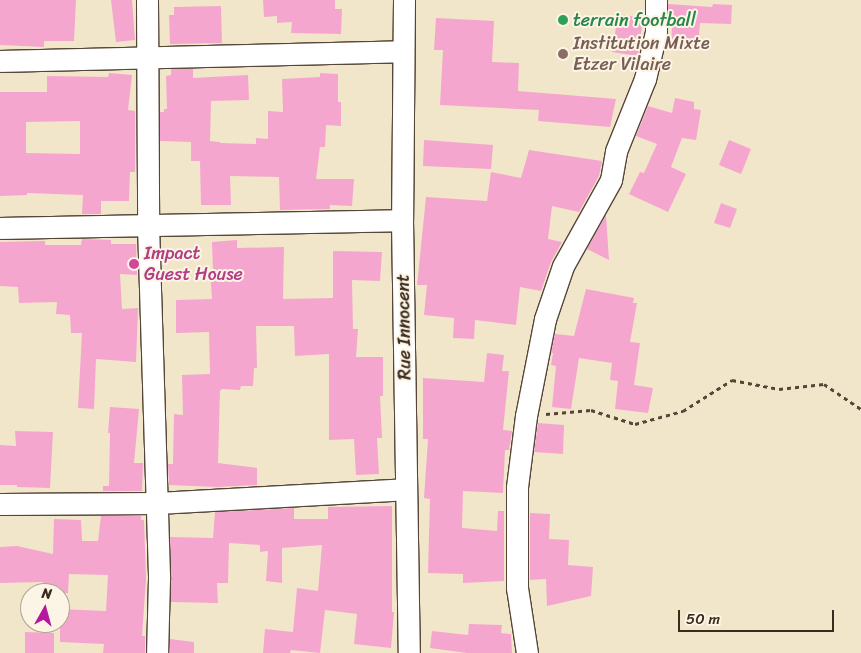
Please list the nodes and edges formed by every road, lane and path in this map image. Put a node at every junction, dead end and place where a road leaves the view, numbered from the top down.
1 (147, 0) edge
2 (404, 0) edge
3 (656, 0) edge
4 (403, 51) junction
5 (148, 59) junction
6 (0, 61) edge
7 (402, 220) junction
8 (148, 225) junction
9 (0, 228) edge
10 (861, 408) edge
11 (526, 416) junction
12 (405, 489) junction
13 (157, 503) junction
14 (0, 504) edge
15 (157, 653) edge
16 (409, 653) edge
17 (527, 653) edge

1 - 5 street
2 - 4 street, Rue Innocent
3 - 11 street
4 - 5 street
4 - 7 street, Rue Innocent
5 - 6 street
5 - 8 street
7 - 8 street
7 - 12 street, Rue Innocent
8 - 9 street
8 - 13 street
10 - 11 path
11 - 17 street
12 - 13 street
12 - 16 street, Rue Innocent
13 - 14 street
13 - 15 street

